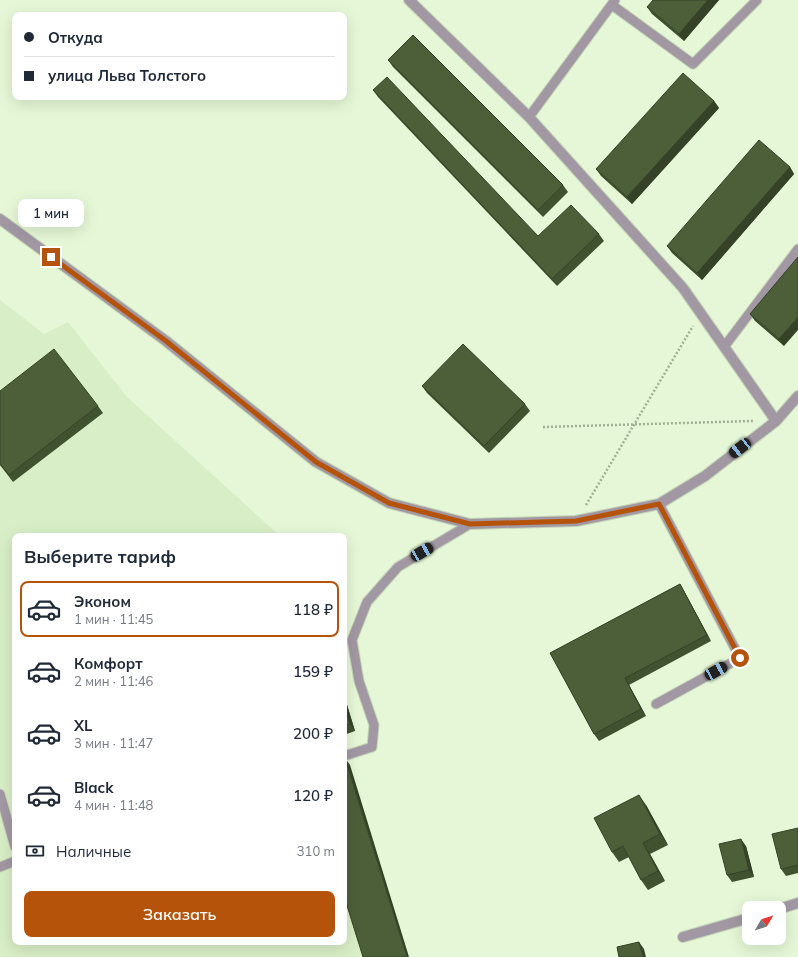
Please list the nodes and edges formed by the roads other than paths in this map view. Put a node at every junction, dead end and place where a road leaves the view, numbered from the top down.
1 (409, 0) edge
2 (757, 0) edge
3 (613, 3) edge
4 (529, 117) junction
5 (0, 219) edge
6 (798, 249) edge
7 (724, 347) junction
8 (798, 396) edge
9 (776, 420) junction
10 (659, 504) junction
11 (470, 524) junction
12 (656, 704) dead end
13 (347, 755) edge
14 (0, 794) edge
15 (12, 836) edge
16 (12, 862) edge
17 (0, 867) edge
18 (798, 903) edge
19 (786, 907) edge
20 (742, 920) edge
21 (683, 937) dead end

1 - 4 street
2 - 3 lane
3 - 4 lane
4 - 7 street
5 - 11 street
6 - 7 lane
7 - 9 street
8 - 9 street
9 - 10 street
10 - 11 street
10 - 12 lane
11 - 13 lane
14 - 15 lane
16 - 17 lane
18 - 19 street
20 - 21 street

